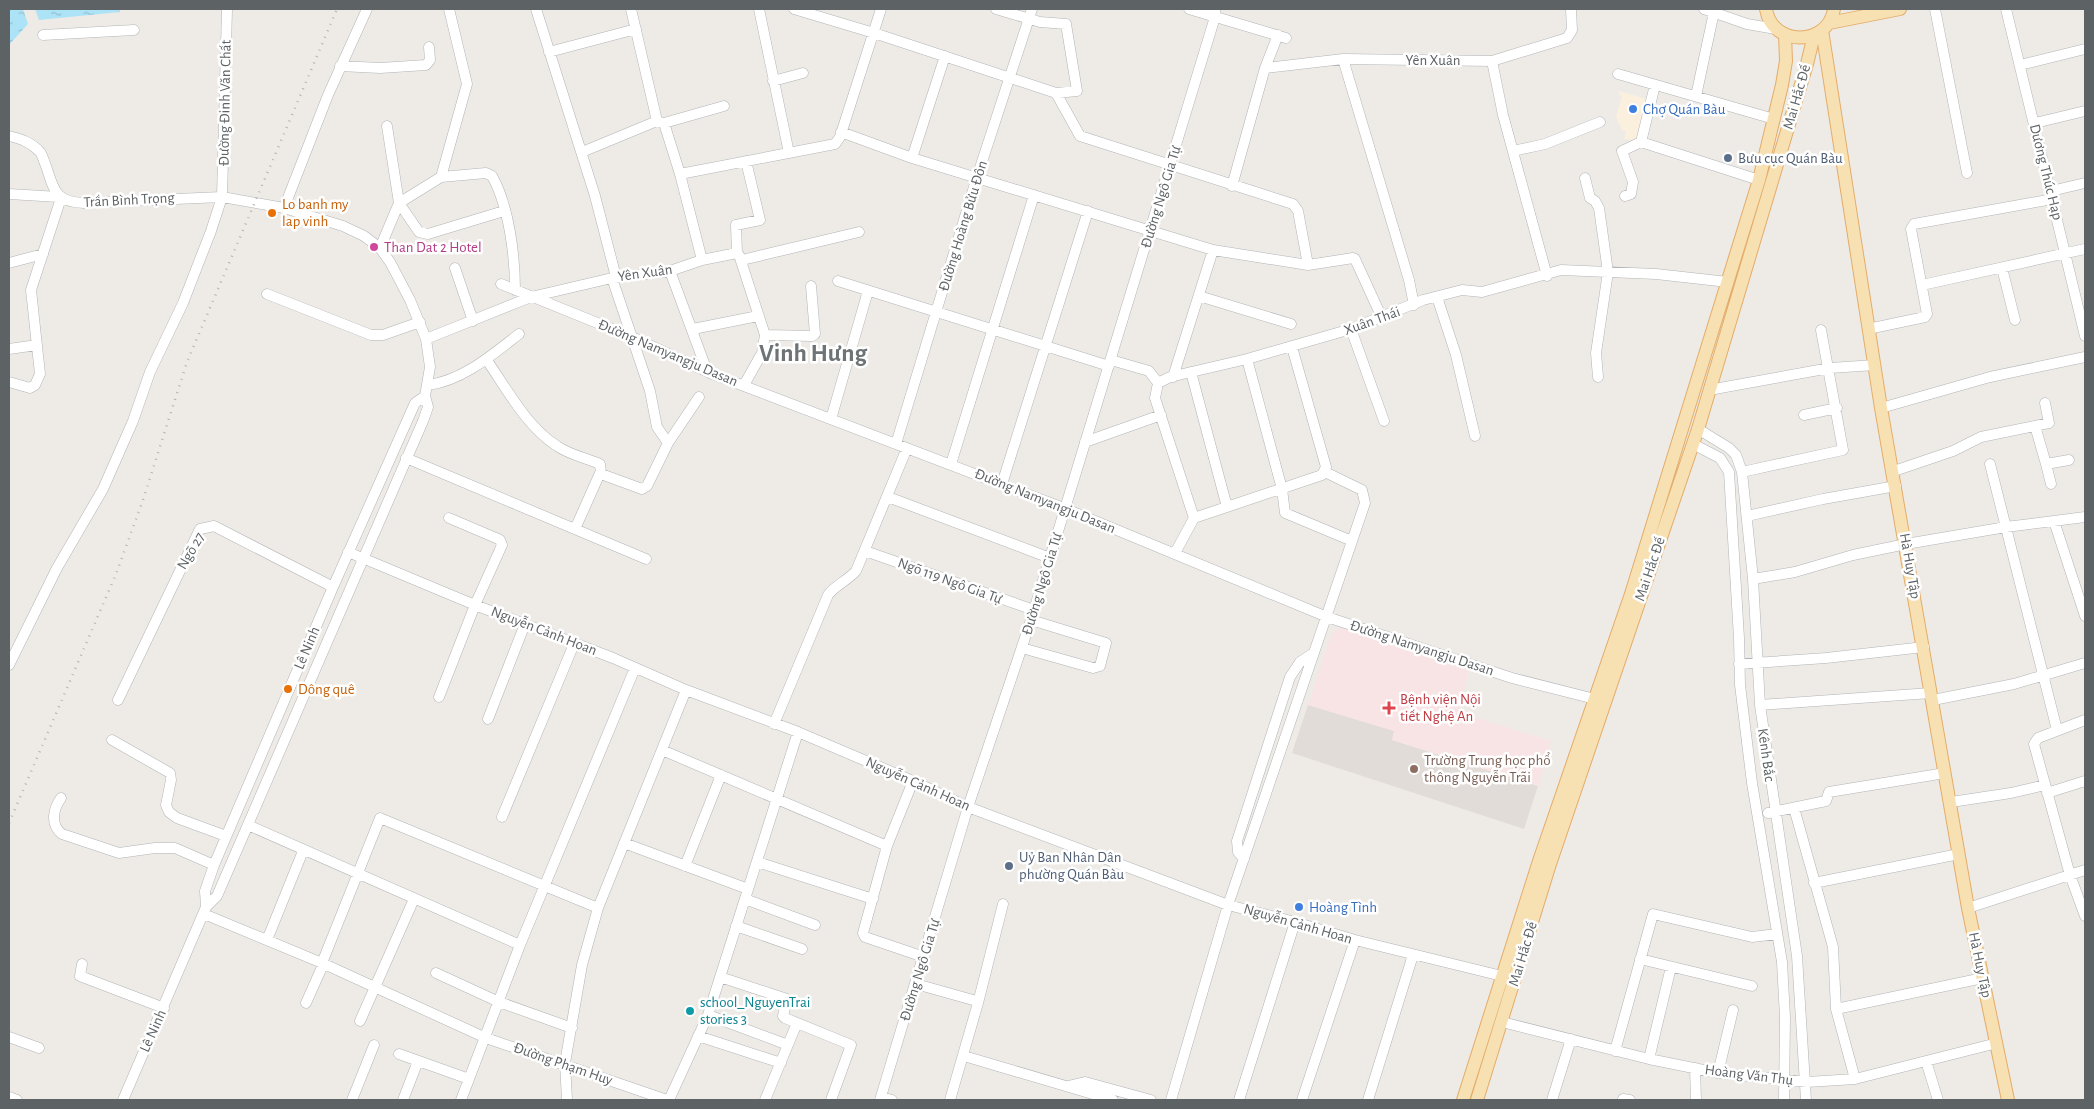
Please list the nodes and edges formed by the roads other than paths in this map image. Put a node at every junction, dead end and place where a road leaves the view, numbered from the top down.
1 (227, 9) edge
2 (367, 9) edge
3 (449, 9) edge
4 (536, 9) edge
5 (631, 9) edge
6 (759, 9) edge
7 (794, 9) edge
8 (881, 9) edge
9 (996, 9) edge
10 (1032, 9) edge
11 (1189, 9) edge
12 (1571, 9) edge
13 (1766, 9) edge
14 (1834, 9) edge
15 (1900, 9) edge
16 (1935, 9) edge
17 (2006, 9) edge
18 (1709, 10) edge
19 (1215, 13) edge
20 (1029, 19) junction
21 (636, 29) junction
22 (134, 30) dead end
23 (1822, 30) junction
24 (874, 32) junction
25 (1780, 32) junction
26 (43, 35) dead end
27 (429, 47) dead end
28 (2085, 49) edge
29 (550, 52) junction
30 (945, 56) junction
31 (1343, 59) junction
32 (1492, 61) junction
33 (2020, 65) junction
34 (340, 66) junction
35 (1265, 68) junction
36 (803, 73) dead end
37 (1618, 74) dead end
38 (1010, 77) junction
39 (773, 81) junction
40 (1655, 85) junction
41 (1056, 93) junction
42 (1696, 96) junction
43 (724, 106) dead end
44 (2085, 111) edge
45 (1774, 120) junction
46 (661, 122) junction
47 (1600, 122) dead end
48 (2034, 122) junction
49 (387, 126) dead end
50 (841, 132) junction
51 (9, 136) edge
52 (1641, 142) junction
53 (1513, 151) junction
54 (582, 152) junction
55 (789, 153) junction
56 (912, 158) junction
57 (746, 161) junction
58 (1171, 166) junction
59 (1967, 173) dead end
60 (680, 174) junction
61 (441, 177) junction
62 (977, 177) junction
63 (1585, 178) dead end
64 (1760, 180) junction
65 (2085, 183) edge
66 (1232, 186) junction
67 (9, 194) edge
68 (1034, 195) junction
69 (2052, 195) junction
70 (1625, 196) dead end
71 (60, 197) junction
72 (222, 197) junction
73 (254, 202) joint
74 (399, 203) junction
75 (284, 208) junction
76 (504, 211) junction
77 (1088, 211) junction
78 (1150, 230) junction
79 (859, 232) dead end
80 (380, 248) junction
81 (2085, 249) edge
82 (1213, 250) junction
83 (2066, 253) junction
84 (43, 254) junction
85 (740, 257) junction
86 (702, 260) junction
87 (9, 263) edge
88 (1308, 265) junction
89 (454, 268) dead end
90 (2002, 268) junction
91 (670, 271) junction
92 (1608, 272) junction
93 (1547, 276) junction
94 (614, 278) junction
95 (838, 281) dead end
96 (1728, 282) junction
97 (501, 284) dead end
98 (1922, 285) junction
99 (811, 286) dead end
100 (516, 290) junction
101 (868, 290) junction
102 (267, 294) dead end
103 (1198, 296) junction
104 (531, 297) junction
105 (1437, 298) junction
106 (1414, 305) junction
107 (936, 312) junction
108 (758, 316) junction
109 (1382, 318) junction
110 (2015, 320) dead end
111 (473, 321) junction
112 (420, 322) junction
113 (1291, 324) dead end
114 (693, 329) junction
115 (991, 329) junction
116 (1352, 329) junction
117 (1868, 329) junction
118 (1821, 330) dead end
119 (519, 334) dead end
120 (765, 335) junction
121 (2085, 336) edge
122 (632, 337) junction
123 (426, 339) junction
124 (37, 345) junction
125 (1045, 346) junction
126 (1292, 347) junction
127 (9, 349) edge
128 (2085, 357) edge
129 (486, 359) junction
130 (1247, 359) junction
131 (1110, 363) junction
132 (1875, 365) junction
133 (1830, 368) junction
134 (707, 371) junction
135 (1191, 372) junction
136 (1173, 377) junction
137 (1598, 377) dead end
138 (9, 382) edge
139 (1158, 383) junction
140 (428, 385) junction
141 (744, 385) junction
142 (1709, 390) junction
143 (425, 396) junction
144 (699, 397) dead end
145 (2045, 403) dead end
146 (1836, 408) junction
147 (1882, 408) junction
148 (1161, 415) junction
149 (1804, 415) dead end
150 (832, 419) junction
151 (1384, 421) dead end
152 (2035, 426) junction
153 (1698, 429) junction
154 (1475, 436) dead end
155 (1085, 442) junction
156 (668, 443) junction
157 (896, 444) junction
158 (1693, 444) junction
159 (907, 448) junction
160 (1736, 455) junction
161 (406, 458) junction
162 (2070, 460) dead end
163 (1724, 462) junction
164 (951, 464) junction
165 (1990, 464) dead end
166 (2046, 464) junction
167 (1894, 471) junction
168 (1325, 472) junction
169 (1742, 472) junction
170 (600, 473) junction
171 (1002, 484) junction
172 (2051, 484) dead end
173 (1896, 486) junction
174 (1282, 489) junction
175 (888, 497) junction
176 (1228, 507) junction
177 (1066, 509) junction
178 (1747, 516) junction
179 (2085, 517) edge
180 (449, 518) dead end
181 (1194, 518) junction
182 (2054, 521) junction
183 (2006, 527) junction
184 (575, 529) junction
185 (1352, 541) junction
186 (1906, 544) junction
187 (865, 551) junction
188 (348, 552) junction
189 (1175, 553) junction
190 (363, 557) junction
191 (1050, 558) junction
192 (646, 559) dead end
193 (1753, 579) junction
194 (332, 587) junction
195 (474, 605) junction
196 (1631, 608) junction
197 (1033, 615) junction
198 (1326, 616) junction
199 (2085, 616) edge
200 (525, 624) junction
201 (574, 644) junction
202 (1924, 647) junction
203 (1022, 648) junction
204 (1312, 654) junction
205 (1757, 662) junction
206 (2085, 663) edge
207 (1739, 664) junction
208 (9, 666) edge
209 (635, 668) junction
210 (2042, 676) junction
211 (686, 690) junction
212 (1932, 696) junction
213 (439, 698) dead end
214 (1595, 699) junction
215 (118, 700) dead end
216 (1760, 705) junction
217 (1267, 712) dead end
218 (1278, 715) junction
219 (488, 719) dead end
220 (1291, 719) junction
221 (2085, 720) edge
222 (274, 724) junction
223 (774, 724) junction
224 (2057, 730) junction
225 (290, 731) junction
226 (798, 732) junction
227 (112, 740) dead end
228 (662, 750) junction
229 (1945, 773) junction
230 (720, 775) junction
231 (913, 781) junction
232 (2085, 781) edge
233 (2046, 789) junction
234 (61, 798) dead end
235 (777, 798) junction
236 (1951, 802) junction
237 (968, 807) junction
238 (1794, 808) junction
239 (1774, 812) junction
240 (1758, 814) junction
241 (502, 817) dead end
242 (248, 825) junction
243 (226, 836) junction
244 (624, 844) junction
245 (887, 846) junction
246 (303, 851) junction
247 (1959, 854) junction
248 (1244, 859) junction
249 (757, 862) junction
250 (1544, 862) junction
251 (214, 864) junction
252 (685, 866) junction
253 (2085, 870) edge
254 (356, 874) junction
255 (2070, 875) junction
256 (1814, 883) junction
257 (545, 887) junction
258 (746, 894) junction
259 (414, 899) junction
260 (873, 899) junction
261 (1003, 904) dead end
262 (1228, 905) junction
263 (598, 908) junction
264 (1968, 908) junction
265 (205, 910) junction
266 (2085, 916) edge
267 (1296, 922) junction
268 (815, 925) dead end
269 (736, 926) junction
270 (1777, 934) junction
271 (267, 940) junction
272 (1355, 940) junction
273 (520, 945) junction
274 (802, 949) dead end
275 (1413, 955) junction
276 (924, 957) junction
277 (1640, 959) junction
278 (322, 963) junction
279 (82, 964) dead end
280 (1671, 967) junction
281 (436, 973) dead end
282 (1502, 976) junction
283 (720, 977) junction
284 (1983, 978) junction
285 (916, 984) junction
286 (1752, 986) dead end
287 (376, 989) junction
288 (499, 1002) junction
289 (306, 1003) dead end
290 (978, 1003) junction
291 (164, 1008) junction
292 (1836, 1009) junction
293 (1732, 1010) dead end
294 (708, 1014) junction
295 (360, 1021) dead end
296 (1502, 1022) junction
297 (797, 1023) junction
298 (572, 1028) junction
299 (698, 1036) junction
300 (9, 1037) edge
301 (486, 1038) junction
302 (1571, 1039) junction
303 (1997, 1043) junction
304 (374, 1045) dead end
305 (788, 1045) junction
306 (39, 1048) dead end
307 (1615, 1050) junction
308 (399, 1054) dead end
309 (964, 1056) junction
310 (1649, 1059) junction
311 (418, 1061) junction
312 (1926, 1061) junction
313 (565, 1063) junction
314 (780, 1063) junction
315 (1695, 1068) junction
316 (1718, 1072) junction
317 (1855, 1079) junction
318 (469, 1080) junction
319 (1785, 1081) junction
320 (1806, 1082) junction
321 (1065, 1087) junction
322 (9, 1097) edge
323 (884, 1099) edge
324 (17, 1100) edge
325 (122, 1100) edge
326 (352, 1100) edge
327 (403, 1100) edge
328 (461, 1100) edge
329 (567, 1100) edge
330 (668, 1100) edge
331 (765, 1100) edge
332 (830, 1100) edge
333 (950, 1100) edge
334 (1113, 1100) edge
335 (1151, 1100) edge
336 (1171, 1100) edge
337 (1238, 1100) edge
338 (1302, 1100) edge
339 (1368, 1100) edge
340 (1463, 1100) edge
341 (1477, 1100) edge
342 (1552, 1100) edge
343 (1696, 1100) edge
344 (1784, 1100) edge
345 (1806, 1100) edge
346 (1938, 1100) edge
347 (2008, 1100) edge

1 - 72 street, Đường Đinh Văn Chất
2 - 34 street
3 - 61 street
4 - 29 street
5 - 21 street
6 - 39 street
7 - 24 street
8 - 24 street
9 - 20 street
10 - 20 street, Đường Hoàng Bửu Đôn
11 - 19 street
12 - 32 street, Yên Xuân
13 - 25 main road
14 - 23 main road, Mai Hắc Đế
15 - 23 main road
16 - 59 street
17 - 33 street, Dương Thúc Hạp
18 - 25 street
18 - 42 street
19 - 35 street
19 - 58 street, Đường Ngô Gia Tự
20 - 38 street, Đường Hoàng Bửu Đôn
20 - 41 street
21 - 29 street
21 - 46 street
22 - 26 street
23 - 25 main road
23 - 117 main road, Hà Huy Tập
23 - 142 main road, Mai Hắc Đế
24 - 30 street
24 - 50 street
25 - 45 main road, Mai Hắc Đế
27 - 34 street
28 - 33 street
29 - 54 street
30 - 38 street
30 - 56 street
31 - 32 street, Yên Xuân
31 - 35 street, Yên Xuân
31 - 106 street
32 - 53 street
33 - 48 street, Dương Thúc Hạp
34 - 75 street
35 - 66 street
36 - 39 street
37 - 40 street
38 - 41 street
38 - 62 street, Đường Hoàng Bửu Đôn
39 - 55 street
40 - 42 street
40 - 52 street
41 - 58 street
42 - 45 street
43 - 46 street
44 - 48 street
45 - 64 main road, Mai Hắc Đế
46 - 54 street
46 - 60 street
47 - 53 street
48 - 69 street, Dương Thúc Hạp
49 - 74 street
50 - 55 street
50 - 56 street
51 - 71 street
52 - 64 street
52 - 70 street
53 - 93 street
54 - 94 street
55 - 57 street
56 - 62 street
57 - 60 street
57 - 85 street
58 - 66 street
58 - 78 street, Đường Ngô Gia Tự
60 - 86 street
61 - 74 street
61 - 76 street
62 - 68 street
62 - 107 street, Đường Hoàng Bửu Đôn
63 - 92 street
64 - 96 main road, Mai Hắc Đế
65 - 69 street
66 - 88 street
67 - 71 street, Trần Bình Trọng
68 - 77 street
68 - 115 street
69 - 83 street, Dương Thúc Hạp
69 - 98 street
71 - 72 street, Trần Bình Trọng
71 - 84 street
72 - 73 street, Trần Bình Trọng
72 - 208 street, Đường Đinh Văn Chất
73 - 75 street, Lê Ninh
74 - 76 street
74 - 80 street
75 - 80 street, Lê Ninh
76 - 100 street
77 - 78 street
77 - 125 street
78 - 82 street
78 - 131 street, Đường Ngô Gia Tự
79 - 85 street, Yên Xuân
80 - 112 street, Lê Ninh
81 - 83 street
82 - 88 street
82 - 103 street
83 - 90 street
83 - 121 street, Dương Thúc Hạp
84 - 87 street
84 - 124 street
85 - 86 street, Yên Xuân
85 - 108 street
86 - 91 street, Yên Xuân
88 - 109 street
89 - 111 street
90 - 98 street
90 - 110 street
91 - 94 street, Yên Xuân
91 - 114 street
92 - 93 street, Xuân Thái
92 - 96 street, Xuân Thái
92 - 137 street
93 - 105 street, Xuân Thái
94 - 104 street, Yên Xuân
94 - 122 street
95 - 101 street
96 - 196 main road, Mai Hắc Đế
97 - 100 street, Đường Namyangju Dasan
98 - 117 street
99 - 120 street
100 - 104 street, Đường Namyangju Dasan
101 - 107 street
101 - 150 street
102 - 112 street
103 - 113 street
103 - 136 street
104 - 111 street, Yên Xuân
104 - 122 street, Đường Namyangju Dasan
105 - 106 street, Xuân Thái
105 - 154 street
106 - 109 street, Xuân Thái
107 - 115 street
107 - 157 street, Đường Hoàng Bửu Đôn
108 - 114 street
108 - 120 street
109 - 116 street, Xuân Thái
111 - 123 street, Yên Xuân
112 - 123 street, Lê Ninh
114 - 134 street
115 - 125 street
115 - 164 street
116 - 126 street, Xuân Thái
116 - 151 street
117 - 132 main road, Hà Huy Tập
118 - 133 street
119 - 129 street
120 - 141 street
122 - 134 street, Đường Namyangju Dasan
122 - 156 street
123 - 140 street, Lê Ninh
124 - 127 street
124 - 138 street
125 - 131 street
125 - 171 street
126 - 130 street, Xuân Thái
126 - 168 street
128 - 147 street
129 - 140 street
129 - 170 street
130 - 135 street, Xuân Thái
130 - 174 street
131 - 139 street
131 - 155 street, Đường Ngô Gia Tự
132 - 133 street
132 - 147 main road, Hà Huy Tập
133 - 142 street
133 - 146 street
134 - 141 street, Đường Namyangju Dasan
135 - 136 street, Xuân Thái
135 - 176 street
136 - 139 street, Xuân Thái
139 - 148 street
140 - 143 street, Lê Ninh
141 - 150 street, Đường Namyangju Dasan
142 - 153 main road, Mai Hắc Đế
143 - 161 street, Lê Ninh
143 - 188 street, Lê Ninh
144 - 156 street
145 - 152 street
146 - 149 street
146 - 169 street
147 - 167 main road, Hà Huy Tập
148 - 155 street
148 - 181 street
150 - 157 street, Đường Namyangju Dasan
152 - 166 street
152 - 167 street
153 - 158 main road, Mai Hắc Đế
153 - 160 street
155 - 177 street, Đường Ngô Gia Tự
156 - 170 street
157 - 159 street, Đường Namyangju Dasan
158 - 163 street
158 - 196 main road, Mai Hắc Đế
159 - 164 street, Đường Namyangju Dasan
159 - 175 street
160 - 163 street
160 - 169 street, Kênh Bắc
161 - 184 street
161 - 190 street, Lê Ninh
162 - 166 street
163 - 207 street, Kênh Bắc
164 - 171 street, Đường Namyangju Dasan
165 - 183 street
166 - 172 street
167 - 173 main road, Hà Huy Tập
168 - 174 street
168 - 185 street
169 - 178 street, Kênh Bắc
170 - 184 street
171 - 177 street, Đường Namyangju Dasan
173 - 178 street
173 - 186 main road, Hà Huy Tập
174 - 176 street
174 - 185 street
175 - 187 street
175 - 191 street
176 - 181 street
177 - 189 street, Đường Namyangju Dasan
177 - 191 street, Đường Ngô Gia Tự
178 - 193 street, Kênh Bắc
179 - 182 street
180 - 195 street
181 - 189 street
182 - 183 street
182 - 199 street
183 - 186 street
183 - 210 street
184 - 192 street
185 - 198 street
186 - 193 street
186 - 202 main road, Hà Huy Tập
187 - 197 street, Ngõ 119 Ngô Gia Tự
187 - 223 street
188 - 190 street, Nguyễn Cảnh Hoan
188 - 194 street, Lê Ninh
189 - 198 street, Đường Namyangju Dasan
190 - 195 street, Nguyễn Cảnh Hoan
190 - 225 street, Lê Ninh
191 - 197 street, Đường Ngô Gia Tự
193 - 205 street, Kênh Bắc
194 - 215 street, Ngõ 27
194 - 222 street, Lê Ninh
195 - 200 street, Nguyễn Cảnh Hoan
195 - 213 street
196 - 214 main road, Mai Hắc Đế
196 - 250 main road, Mai Hắc Đế
197 - 203 street, Đường Ngô Gia Tự
197 - 203 street, Ngõ 119 Ngô Gia Tự
198 - 204 street
198 - 214 street, Đường Namyangju Dasan
200 - 201 street, Nguyễn Cảnh Hoan
200 - 219 street
201 - 209 street, Nguyễn Cảnh Hoan
201 - 241 street
202 - 205 street
202 - 212 main road, Hà Huy Tập
203 - 237 street, Đường Ngô Gia Tự
204 - 218 street
204 - 220 street
205 - 207 street
205 - 216 street, Kênh Bắc
206 - 210 street
207 - 240 street, Kênh Bắc
209 - 211 street, Nguyễn Cảnh Hoan
209 - 257 street
210 - 212 street
210 - 224 street
211 - 223 street, Nguyễn Cảnh Hoan
211 - 228 street
212 - 216 street
212 - 229 main road, Hà Huy Tập
214 - 250 main road, Mai Hắc Đế
216 - 239 street, Kênh Bắc
217 - 218 street
218 - 220 street
218 - 248 street
220 - 248 street
221 - 224 street
222 - 225 street
222 - 243 street, Lê Ninh
223 - 226 street, Nguyễn Cảnh Hoan
224 - 233 street
225 - 242 street, Lê Ninh
226 - 231 street, Nguyễn Cảnh Hoan
226 - 235 street
227 - 243 street
228 - 230 street
228 - 244 street
229 - 236 main road, Hà Huy Tập
229 - 238 street
230 - 235 street
230 - 252 street
231 - 237 street, Nguyễn Cảnh Hoan
231 - 245 street
232 - 233 street
233 - 236 street
233 - 255 street
234 - 251 street
235 - 245 street
235 - 249 street
236 - 247 main road, Hà Huy Tập
237 - 262 street, Nguyễn Cảnh Hoan
237 - 276 street, Đường Ngô Gia Tự
238 - 239 street
238 - 256 street
239 - 240 street
239 - 320 street, Kênh Bắc
240 - 270 street, Kênh Bắc
242 - 246 street
242 - 265 street, Lê Ninh
243 - 251 street, Lê Ninh
244 - 252 street
244 - 263 street
245 - 260 street
246 - 254 street
246 - 271 street
247 - 256 street
247 - 264 main road, Hà Huy Tập
248 - 262 street
249 - 258 street
249 - 260 street
250 - 282 main road, Mai Hắc Đế
250 - 296 main road, Mai Hắc Đế
251 - 265 street, Lê Ninh
252 - 258 street
253 - 255 street
254 - 257 street
254 - 259 street
254 - 278 street
255 - 264 street
255 - 266 street
256 - 292 street
257 - 263 street
257 - 273 street
258 - 268 street
258 - 269 street
259 - 273 street
259 - 287 street
260 - 276 street
261 - 290 street
262 - 267 street, Nguyễn Cảnh Hoan
262 - 336 street
263 - 298 street
264 - 284 main road, Hà Huy Tập
265 - 271 street, Đường Phạm Huy
265 - 291 street, Lê Ninh
267 - 272 street, Nguyễn Cảnh Hoan
267 - 337 street
269 - 274 street
269 - 283 street
270 - 277 street
270 - 319 street, Kênh Bắc
271 - 278 street, Đường Phạm Huy
272 - 275 street, Nguyễn Cảnh Hoan
272 - 338 street
273 - 288 street
275 - 282 street, Nguyễn Cảnh Hoan
275 - 339 street
276 - 285 street, Đường Ngô Gia Tự
277 - 280 street
277 - 307 street
278 - 287 street, Đường Phạm Huy
278 - 289 street
279 - 291 street
280 - 286 street
280 - 310 street
281 - 288 street
282 - 340 main road, Mai Hắc Đế
283 - 294 street
283 - 297 street
284 - 292 street
284 - 303 main road, Hà Huy Tập
285 - 290 street
285 - 323 street, Đường Ngô Gia Tự
287 - 295 street
287 - 301 street, Đường Phạm Huy
288 - 298 street
288 - 301 street
290 - 309 street
291 - 325 street, Lê Ninh
292 - 317 street
293 - 316 street
294 - 299 street
294 - 305 street
296 - 302 street, Hoàng Văn Thụ
296 - 341 main road, Mai Hắc Đế
297 - 305 street
297 - 332 street
298 - 313 street
299 - 314 street
299 - 330 street
300 - 306 street
301 - 313 street, Đường Phạm Huy
301 - 318 street
302 - 307 street, Hoàng Văn Thụ
302 - 342 street
303 - 312 street, Hoàng Văn Thụ
303 - 347 main road, Hà Huy Tập
304 - 326 street
305 - 314 street
307 - 310 street, Hoàng Văn Thụ
308 - 311 street
309 - 321 street
309 - 333 street
310 - 315 street, Hoàng Văn Thụ
311 - 318 street
311 - 327 street
312 - 317 street, Hoàng Văn Thụ
312 - 346 street
313 - 329 street
313 - 330 street, Đường Phạm Huy
314 - 331 street
315 - 316 street, Hoàng Văn Thụ
315 - 343 street
316 - 319 street, Hoàng Văn Thụ
317 - 320 street, Hoàng Văn Thụ
318 - 328 street
319 - 320 street, Hoàng Văn Thụ
319 - 344 street, Kênh Bắc
320 - 345 street, Kênh Bắc
321 - 334 street
321 - 335 street
322 - 324 street

